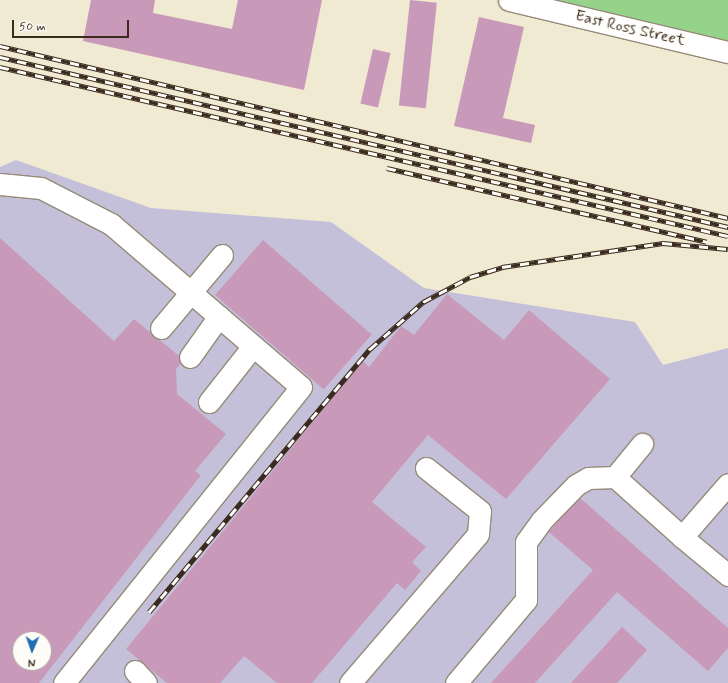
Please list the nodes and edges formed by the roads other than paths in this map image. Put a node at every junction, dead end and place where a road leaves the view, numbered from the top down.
1 (509, 0) edge
2 (728, 52) edge
3 (0, 184) edge
4 (222, 255) dead end
5 (191, 292) junction
6 (219, 316) junction
7 (161, 328) dead end
8 (253, 346) junction
9 (190, 357) dead end
10 (209, 402) dead end
11 (642, 444) dead end
12 (426, 468) dead end
13 (615, 477) junction
14 (728, 484) edge
15 (682, 537) junction
16 (728, 575) edge
17 (64, 683) edge
18 (350, 683) edge
19 (456, 683) edge

1 - 2 street, East Ross Street
3 - 5 street
4 - 5 street
5 - 6 street
5 - 7 street
6 - 8 street
6 - 9 street
8 - 10 street
8 - 17 street
11 - 13 street
12 - 18 street
13 - 15 street
13 - 19 street
14 - 15 street
15 - 16 street

